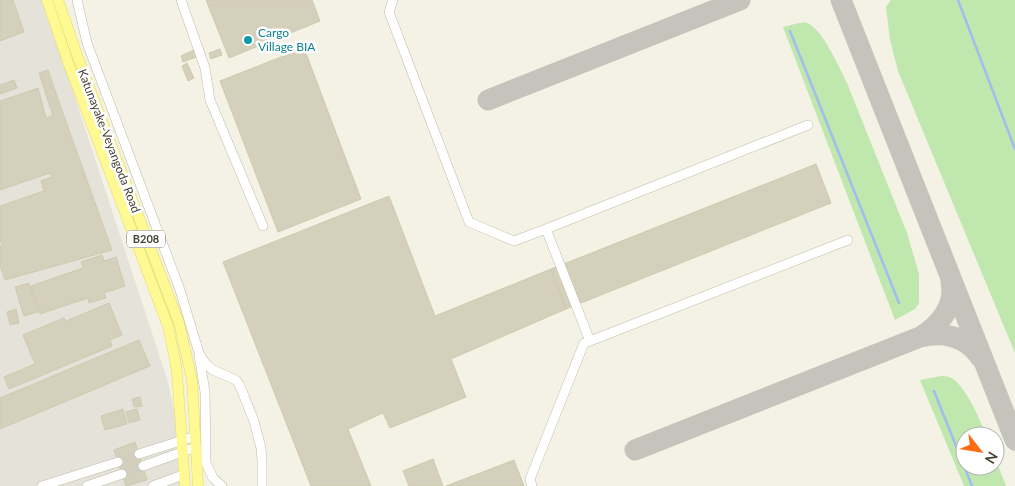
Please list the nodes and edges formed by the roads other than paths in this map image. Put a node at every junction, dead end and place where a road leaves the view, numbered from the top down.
1 (47, 0) edge
2 (58, 0) edge
3 (77, 0) edge
4 (181, 0) edge
5 (393, 0) edge
6 (808, 125) dead end
7 (263, 226) dead end
8 (546, 229) junction
9 (848, 240) dead end
10 (590, 341) junction
11 (199, 353) junction
12 (196, 436) junction
13 (181, 441) junction
14 (196, 447) junction
15 (182, 452) junction
16 (139, 454) tunnel mouth
17 (118, 462) tunnel mouth
18 (143, 466) tunnel mouth
19 (122, 474) tunnel mouth
20 (184, 475) junction
21 (42, 486) edge
22 (87, 486) edge
23 (153, 486) edge
24 (184, 486) edge
25 (198, 486) edge
26 (222, 486) edge
27 (262, 486) edge
28 (532, 486) edge

1 - 13 main road, Katunayake-Veyangoda Road / B208
2 - 12 main road, Katunayake-Veyangoda Road / B208
3 - 11 lane
4 - 7 lane
5 - 8 lane
6 - 8 lane
8 - 10 lane
9 - 10 lane
10 - 28 lane
11 - 26 lane
11 - 27 lane
12 - 13 lane
12 - 14 main road, Katunayake-Veyangoda Road / B208
13 - 15 main road, Katunayake-Veyangoda Road / B208
13 - 16 lane
14 - 15 lane
14 - 25 main road, Katunayake-Veyangoda Road / B208
15 - 18 lane
15 - 20 main road, Katunayake-Veyangoda Road / B208
17 - 21 lane
19 - 22 lane
20 - 23 lane
20 - 24 main road, Katunayake-Veyangoda Road / B208

